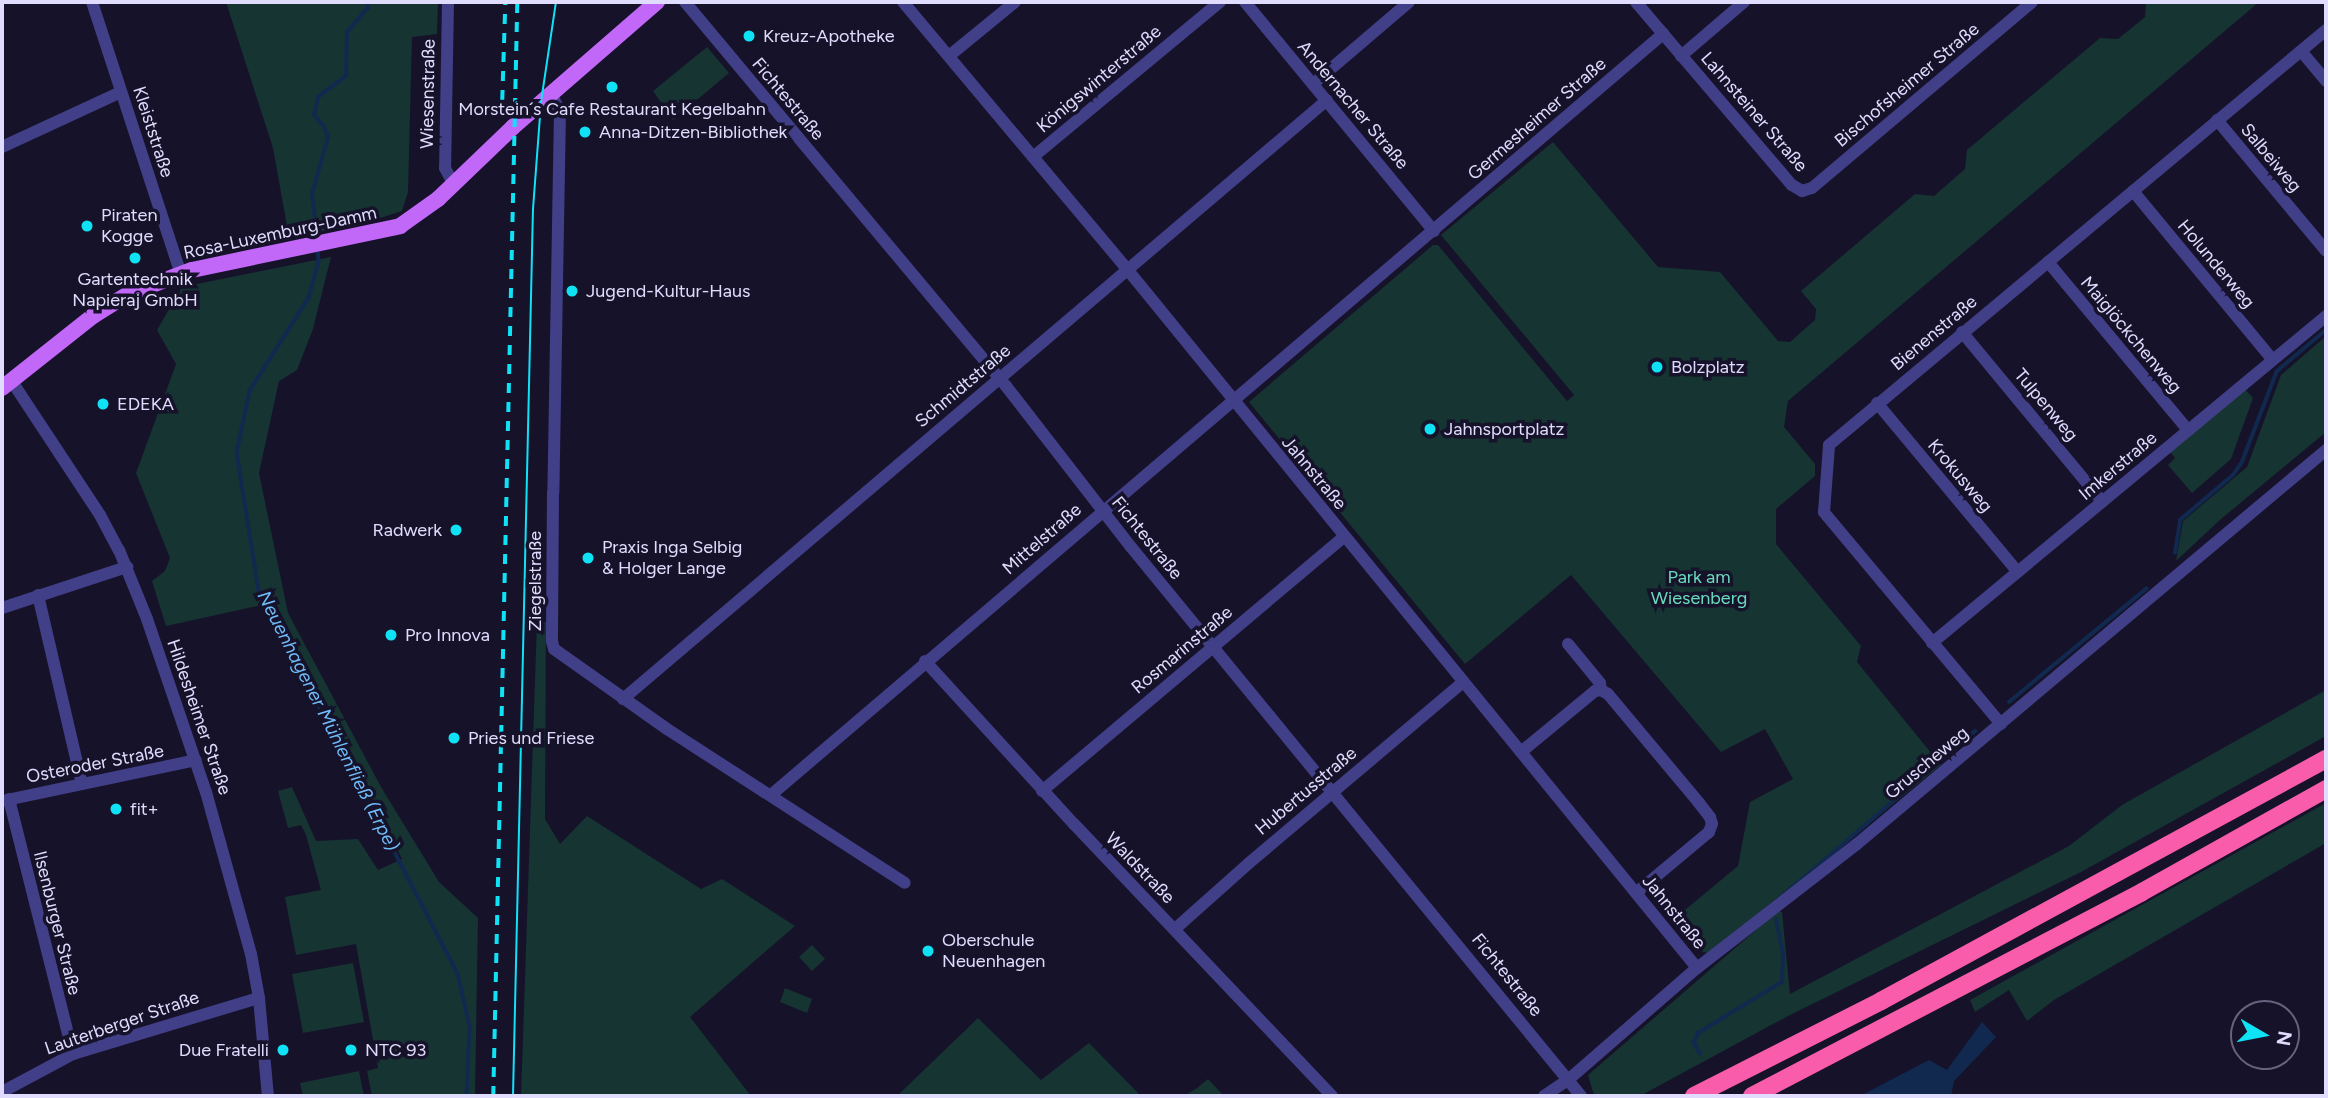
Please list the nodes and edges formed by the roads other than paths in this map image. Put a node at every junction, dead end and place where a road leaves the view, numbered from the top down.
1 (92, 2) edge
2 (448, 2) edge
3 (657, 2) edge
4 (685, 2) edge
5 (903, 2) edge
6 (1016, 2) edge
7 (1220, 2) edge
8 (1245, 2) edge
9 (1409, 2) edge
10 (1636, 2) edge
11 (1744, 2) edge
12 (2032, 2) edge
13 (2326, 30) edge
14 (1663, 34) junction
15 (2301, 51) junction
16 (949, 56) junction
17 (1681, 56) junction
18 (2326, 81) edge
19 (1313, 84) junction
20 (121, 92) junction
21 (551, 93) junction
22 (1327, 100) junction
23 (2217, 120) junction
24 (2, 147) edge
25 (1033, 157) junction
26 (454, 186) junction
27 (1802, 191) joint
28 (2133, 191) junction
29 (1434, 231) junction
30 (2326, 251) edge
31 (2048, 262) junction
32 (1127, 269) junction
33 (181, 274) junction
34 (2326, 316) edge
35 (1962, 332) junction
36 (2272, 359) junction
37 (999, 378) junction
38 (7, 384) edge
39 (1232, 402) junction
40 (1877, 403) junction
41 (2188, 430) junction
42 (2326, 450) edge
43 (2102, 501) junction
44 (1102, 510) junction
45 (1344, 537) junction
46 (127, 566) junction
47 (2017, 571) junction
48 (38, 595) junction
49 (2, 608) edge
50 (1932, 643) junction
51 (1568, 644) dead end
52 (1213, 646) junction
53 (925, 661) junction
54 (1463, 682) junction
55 (1601, 690) junction
56 (623, 699) junction
57 (2001, 724) junction
58 (1521, 752) junction
59 (2326, 759) edge
60 (196, 760) junction
61 (82, 784) junction
62 (2326, 789) edge
63 (1042, 791) junction
64 (1331, 792) junction
65 (771, 795) junction
66 (5, 800) edge
67 (905, 883) dead end
68 (1636, 893) junction
69 (1175, 929) junction
70 (1697, 968) junction
71 (259, 998) junction
72 (73, 1054) junction
73 (1568, 1080) junction
74 (2, 1093) edge
75 (268, 1096) edge
76 (1332, 1096) edge
77 (1544, 1096) edge
78 (1581, 1096) edge
79 (1694, 1096) edge
80 (1752, 1096) edge

1 - 20 street, Kleiststraße
2 - 26 street, Wiesenstraße
3 - 21 main road, Rosa-Luxemburg-Damm
4 - 37 street, Fichtestraße
5 - 16 street, Jahnstraße
6 - 16 street
7 - 25 street, Königswinterstraße
8 - 19 street, Andernacher Straße
9 - 19 street
10 - 14 street, Lahnsteiner Straße
11 - 17 street, Lahnsteiner Straße
12 - 27 street, Bischofsheimer Straße
13 - 15 street, Bienenstraße
14 - 17 street, Lahnsteiner Straße
14 - 29 street, Germesheimer Straße
15 - 18 street
15 - 23 street, Bienenstraße
16 - 25 street, Jahnstraße
17 - 27 street, Lahnsteiner Straße
19 - 22 street, Andernacher Straße
20 - 24 street
20 - 33 street, Kleiststraße
21 - 26 main road, Rosa-Luxemburg-Damm
21 - 56 street, Ziegelstraße
22 - 29 street, Andernacher Straße
22 - 32 street, Schmidtstraße
23 - 28 street, Bienenstraße
23 - 30 street, Salbeiweg
25 - 32 street, Jahnstraße
26 - 33 main road, Rosa-Luxemburg-Damm
28 - 31 street, Bienenstraße
28 - 36 street, Holunderweg
29 - 39 street, Mittelstraße
31 - 35 street, Bienenstraße
31 - 41 street, Maiglöckchenweg
32 - 37 street, Schmidtstraße
32 - 39 street, Jahnstraße
33 - 38 main road, Rosa-Luxemburg-Damm
34 - 36 street, Imkerstraße
35 - 40 street, Bienenstraße
35 - 43 street, Tulpenweg
36 - 41 street, Imkerstraße
37 - 44 street, Fichtestraße
37 - 56 street, Schmidtstraße
38 - 46 street, Hildesheimer Straße
39 - 44 street, Mittelstraße
39 - 45 street, Jahnstraße
40 - 47 street, Krokusweg
40 - 50 street, Bienenstraße
41 - 43 street, Imkerstraße
42 - 57 street, Gruscheweg
43 - 47 street, Imkerstraße
44 - 52 street, Fichtestraße
44 - 53 street, Mittelstraße
45 - 52 street, Rosmarinstraße
45 - 54 street, Jahnstraße
46 - 48 street
46 - 60 street, Hildesheimer Straße
47 - 50 street, Imkerstraße
48 - 49 street
48 - 61 street
50 - 57 street, Bienenstraße
51 - 55 street
52 - 63 street, Rosmarinstraße
52 - 64 street, Fichtestraße
53 - 63 street, Waldstraße
53 - 65 street, Mittelstraße
54 - 58 street, Jahnstraße
54 - 64 street, Hubertusstraße
55 - 58 street
55 - 68 street
56 - 65 street, Ziegelstraße
57 - 70 street, Gruscheweg
58 - 68 street, Jahnstraße
59 - 79 highway
60 - 61 street, Osteroder Straße
60 - 71 street, Hildesheimer Straße
61 - 66 street, Osteroder Straße
62 - 80 highway
63 - 69 street, Waldstraße
64 - 69 street, Hubertusstraße
64 - 73 street, Fichtestraße
65 - 67 street, Ziegelstraße
66 - 72 street, Ilsenburger Straße
68 - 70 street, Jahnstraße
69 - 76 street, Waldstraße
70 - 73 street, Gruscheweg
71 - 72 street, Lauterberger Straße
71 - 75 street, Hildesheimer Straße
72 - 74 street, Lauterberger Straße
73 - 77 street, Gruscheweg
73 - 78 street, Fichtestraße

